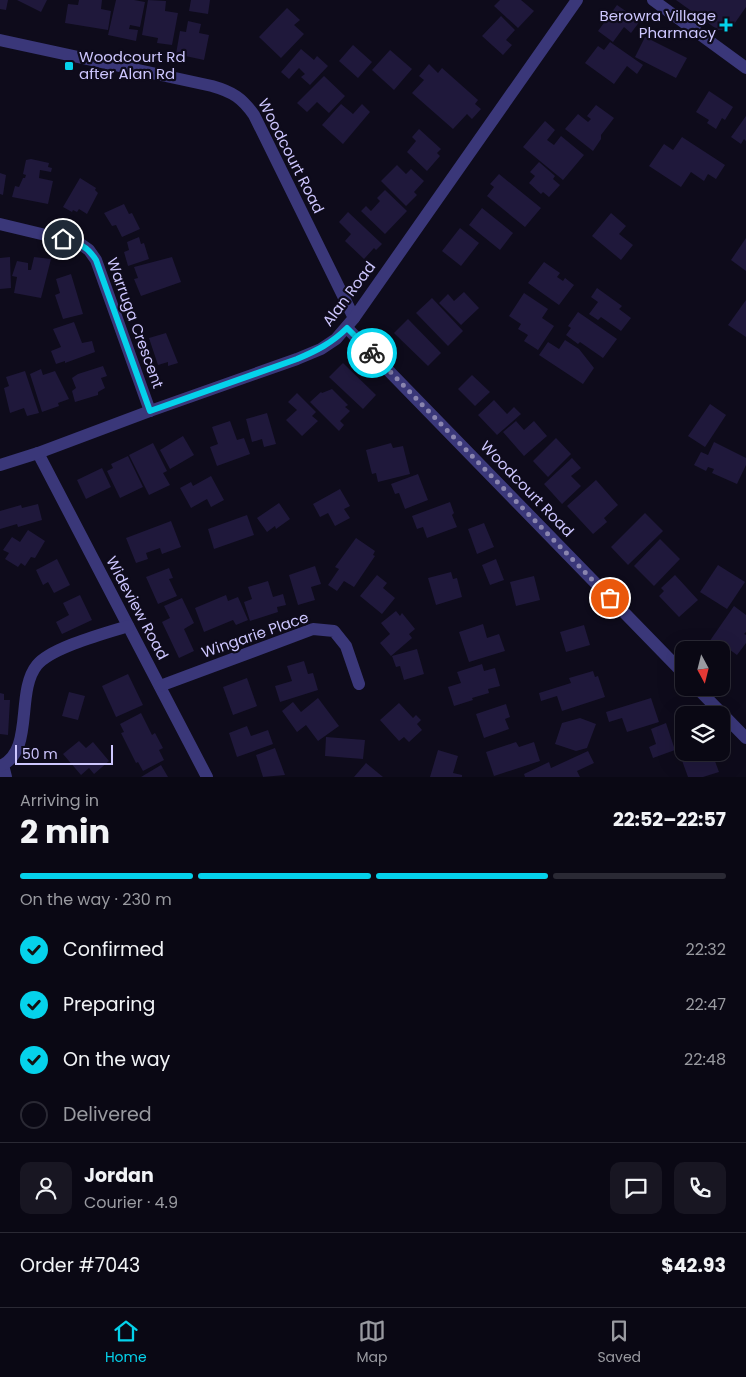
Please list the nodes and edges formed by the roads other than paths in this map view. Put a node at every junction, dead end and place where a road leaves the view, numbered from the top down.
1 (577, 0) edge
2 (653, 0) edge
3 (0, 40) edge
4 (746, 68) edge
5 (0, 224) edge
6 (350, 323) junction
7 (150, 411) junction
8 (38, 453) junction
9 (0, 465) edge
10 (128, 626) junction
11 (675, 665) edge
12 (359, 684) dead end
13 (160, 686) junction
14 (705, 696) edge
15 (746, 738) edge
16 (3, 769) edge
17 (207, 777) edge

1 - 6 street, Alan Road
2 - 4 street
3 - 6 street, Woodcourt Road
5 - 7 street, Warruga Crescent
6 - 7 street, Alan Road
6 - 11 street, Woodcourt Road
7 - 8 street, Alan Road
8 - 9 street, Alan Road
8 - 10 street, Wideview Road
10 - 13 street, Wideview Road
10 - 16 street
12 - 13 street, Wingarie Place
13 - 17 street, Wideview Road
14 - 15 street

